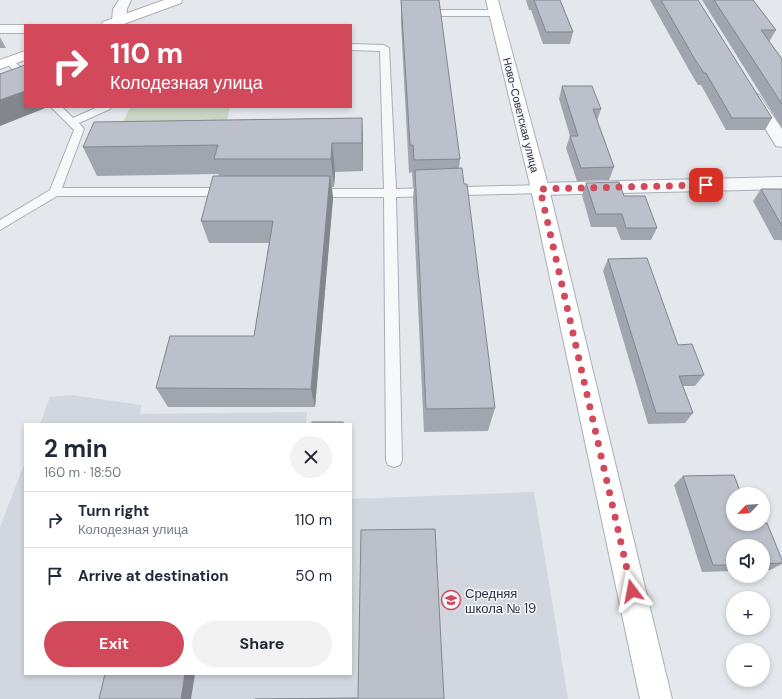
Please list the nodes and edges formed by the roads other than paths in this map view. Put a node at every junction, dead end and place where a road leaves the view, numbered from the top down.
1 (125, 0) edge
2 (176, 0) edge
3 (416, 0) edge
4 (494, 7) edge
5 (114, 23) edge
6 (0, 29) edge
7 (24, 29) edge
8 (352, 47) edge
9 (24, 56) edge
10 (4, 63) edge
11 (24, 76) edge
12 (748, 88) edge
13 (57, 108) edge
14 (104, 108) edge
15 (72, 122) junction
16 (782, 142) edge
17 (782, 184) edge
18 (540, 189) junction
19 (55, 192) junction
20 (239, 192) edge
21 (302, 192) edge
22 (390, 193) junction
23 (0, 226) edge
24 (394, 460) dead end
25 (656, 699) edge

1 - 5 street
2 - 5 main road
3 - 4 lane
4 - 18 main road, Ново-Советская улица
6 - 7 street
8 - 22 lane
9 - 10 main road
10 - 11 lane
12 - 16 street
13 - 15 lane
14 - 15 lane
15 - 19 lane
17 - 18 street
18 - 22 lane
18 - 25 main road, Ново-Советская улица
19 - 20 lane
19 - 23 lane
21 - 22 lane
22 - 24 lane

